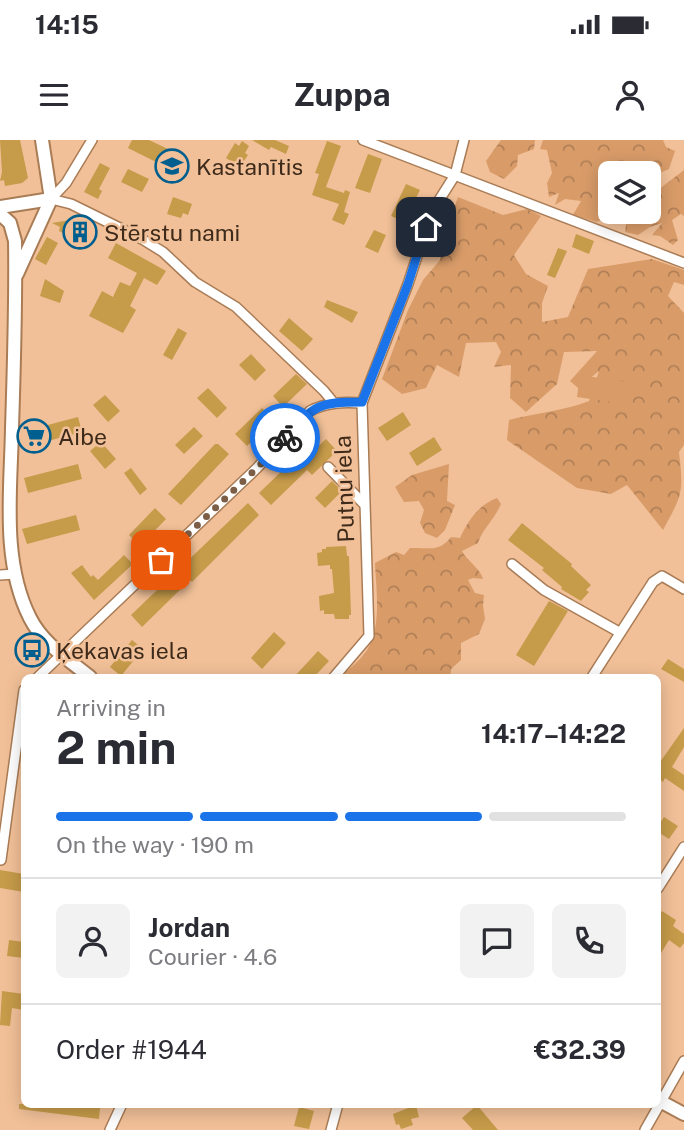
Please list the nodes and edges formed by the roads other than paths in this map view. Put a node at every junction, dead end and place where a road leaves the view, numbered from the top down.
1 (43, 140) edge
2 (92, 140) edge
3 (363, 140) edge
4 (464, 140) edge
5 (388, 145) edge
6 (455, 175) junction
7 (51, 198) junction
8 (0, 207) edge
9 (0, 214) edge
10 (684, 263) edge
11 (16, 277) junction
12 (333, 402) junction
13 (362, 402) junction
14 (328, 467) dead end
15 (364, 504) junction
16 (512, 564) dead end
17 (15, 574) junction
18 (0, 575) edge
19 (684, 589) edge
20 (619, 632) junction
21 (61, 654) junction
22 (41, 674) edge
23 (86, 674) edge
24 (337, 674) edge
25 (594, 674) edge
26 (21, 712) edge
27 (684, 847) edge
28 (1, 860) edge
29 (661, 883) edge
30 (684, 1060) edge
31 (661, 1098) edge
32 (661, 1102) edge
33 (120, 1108) edge
34 (337, 1108) edge
35 (656, 1108) edge
36 (684, 1114) edge
37 (110, 1130) edge
38 (331, 1130) edge
39 (645, 1130) edge

1 - 7 main road
2 - 7 street
3 - 5 street
4 - 6 street, Putnu iela
5 - 6 street
6 - 10 street
6 - 13 street, Putnu iela
7 - 8 main road
7 - 11 main road
7 - 12 street
9 - 11 main road
11 - 17 main road
12 - 13 street
12 - 21 street
13 - 15 street, Putnu iela
14 - 15 street
15 - 24 street, Putnu iela
16 - 20 street
17 - 18 street
17 - 21 main road
19 - 20 street
20 - 25 street
21 - 22 street
21 - 23 main road
26 - 28 street
27 - 29 street
30 - 31 street
32 - 36 main road
33 - 37 street
34 - 38 street
35 - 39 street

